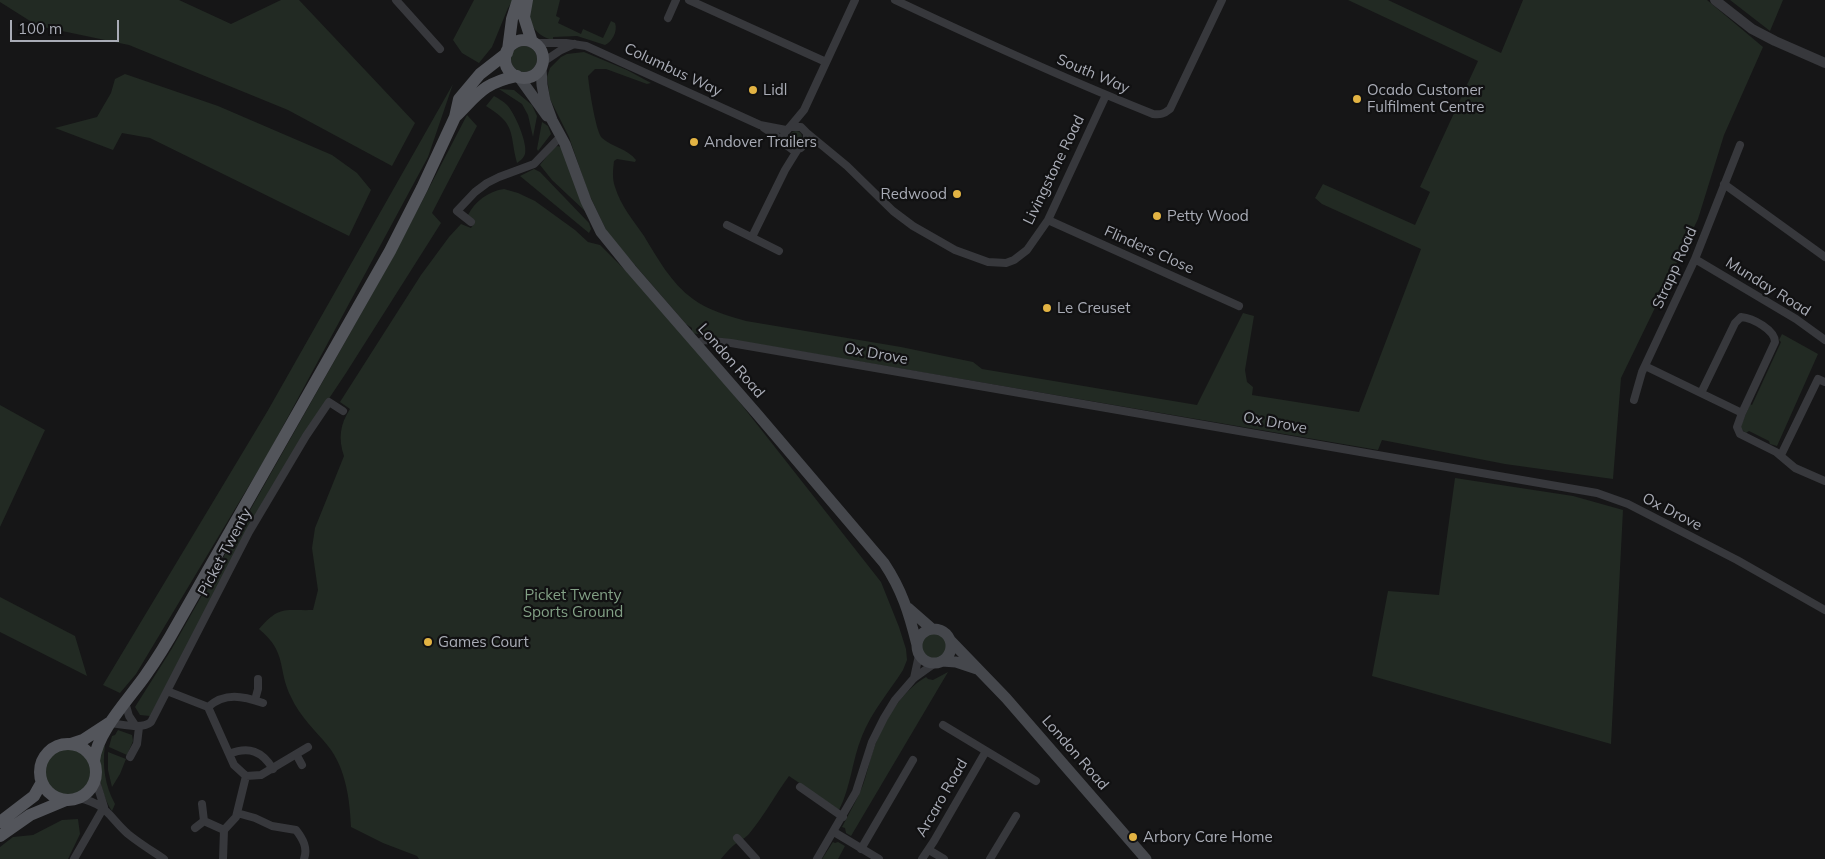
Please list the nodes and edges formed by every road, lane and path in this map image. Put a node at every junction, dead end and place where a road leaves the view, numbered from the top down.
1 (396, 0) edge
2 (518, 0) edge
3 (527, 0) edge
4 (676, 0) edge
5 (689, 0) edge
6 (855, 0) edge
7 (895, 0) edge
8 (1222, 0) edge
9 (1715, 0) edge
10 (668, 18) dead end
11 (533, 43) junction
12 (574, 44) junction
13 (440, 49) dead end
14 (507, 51) junction
15 (826, 62) junction
16 (1825, 63) edge
17 (542, 65) junction
18 (518, 77) junction
19 (1106, 95) junction
20 (804, 110) junction
21 (456, 116) junction
22 (552, 120) junction
23 (760, 125) junction
24 (788, 129) junction
25 (805, 131) junction
26 (561, 136) junction
27 (786, 144) junction
28 (1740, 145) dead end
29 (825, 147) junction
30 (801, 148) junction
31 (785, 170) junction
32 (1724, 184) junction
33 (1048, 220) junction
34 (471, 222) dead end
35 (727, 226) dead end
36 (752, 238) junction
37 (779, 251) dead end
38 (1825, 257) edge
39 (1695, 259) junction
40 (1239, 306) dead end
41 (1825, 340) edge
42 (697, 344) junction
43 (1645, 366) junction
44 (1825, 382) edge
45 (1701, 392) junction
46 (1634, 400) dead end
47 (343, 411) dead end
48 (1742, 413) junction
49 (1781, 455) junction
50 (1825, 481) edge
51 (908, 608) junction
52 (1825, 610) edge
53 (932, 629) junction
54 (950, 640) junction
55 (918, 650) junction
56 (938, 662) junction
57 (978, 670) junction
58 (258, 678) dead end
59 (914, 678) junction
60 (168, 691) junction
61 (125, 702) junction
62 (208, 707) junction
63 (110, 723) junction
64 (943, 725) dead end
65 (137, 726) junction
66 (71, 744) junction
67 (308, 747) dead end
68 (986, 750) junction
69 (229, 754) junction
70 (296, 754) junction
71 (130, 757) dead end
72 (914, 760) dead end
73 (94, 761) junction
74 (302, 765) dead end
75 (273, 769) junction
76 (246, 776) junction
77 (95, 778) junction
78 (1036, 781) dead end
79 (42, 782) junction
80 (800, 787) dead end
81 (79, 798) junction
82 (66, 800) junction
83 (202, 804) dead end
84 (104, 808) junction
85 (237, 813) junction
86 (1016, 816) dead end
87 (843, 817) junction
88 (204, 821) junction
89 (0, 822) edge
90 (195, 828) dead end
91 (224, 830) junction
92 (834, 832) junction
93 (0, 836) edge
94 (737, 838) dead end
95 (861, 849) junction
96 (928, 850) junction
97 (74, 859) edge
98 (164, 859) edge
99 (223, 859) edge
100 (304, 859) edge
101 (756, 859) edge
102 (817, 859) edge
103 (879, 859) edge
104 (922, 859) edge
105 (944, 859) edge
106 (990, 859) edge
107 (1146, 859) edge

1 - 13 street
2 - 14 main road
3 - 11 main road
4 - 10 street
5 - 15 street
6 - 15 street
7 - 19 street, South Way
8 - 19 street, South Way
9 - 16 street
11 - 12 street, Columbus Way
11 - 14 main road
11 - 17 main road
12 - 17 street
12 - 23 street, Columbus Way
14 - 18 main road
14 - 21 main road
15 - 20 street
17 - 18 main road
17 - 22 main road, London Road
18 - 21 main road
18 - 22 main road, London Road
19 - 33 street, Livingstone Road
20 - 24 street
20 - 25 street
21 - 61 main road
22 - 26 main road, London Road
23 - 24 street, Columbus Way
23 - 27 street, Columbus Way
24 - 25 street
24 - 27 street
25 - 29 street, Livingstone Road
25 - 30 street
26 - 34 street
26 - 42 main road, London Road
27 - 30 street
27 - 31 street
28 - 32 street, Strapp Road
29 - 30 street
29 - 33 street, Livingstone Road
30 - 31 street
31 - 36 street
32 - 38 street
32 - 39 street, Strapp Road
33 - 40 street, Flinders Close
35 - 36 street
36 - 37 street
39 - 41 street, Munday Road
39 - 43 street, Strapp Road
42 - 51 main road, London Road
42 - 52 street, Ox Drove
43 - 45 street
43 - 46 street, Strapp Road
44 - 49 street
45 - 48 street
45 - 48 street
47 - 60 street, Picket Twenty
48 - 49 street
49 - 50 street
51 - 53 main road, London Road
51 - 55 main road, London Road
53 - 54 main road, London Road
53 - 55 main road
54 - 56 main road
54 - 57 main road, London Road
55 - 56 main road
55 - 59 street
56 - 57 main road
56 - 59 street
57 - 107 main road, London Road
58 - 62 street
59 - 87 street
60 - 62 street
60 - 65 street, Picket Twenty
61 - 63 main road
61 - 65 street
62 - 69 street
63 - 65 street
63 - 66 main road
63 - 73 main road
64 - 68 street, Arcaro Road
65 - 71 street
66 - 73 main road
66 - 79 main road
67 - 70 street
68 - 78 street, Arcaro Road
68 - 96 street, Arcaro Road
69 - 75 street
69 - 76 street
70 - 74 street
70 - 75 street
72 - 95 street
73 - 77 main road
75 - 76 street
76 - 85 street
77 - 81 main road
77 - 84 street
79 - 82 main road
79 - 89 main road
80 - 87 street
81 - 82 main road
81 - 84 street
82 - 93 main road
83 - 88 street
84 - 97 street
84 - 98 street
85 - 91 street
85 - 100 street
86 - 106 street
87 - 92 street
88 - 90 street
88 - 91 street
91 - 99 street
92 - 95 street
92 - 102 street
94 - 101 street
95 - 103 street
96 - 104 street, Arcaro Road
96 - 105 street

